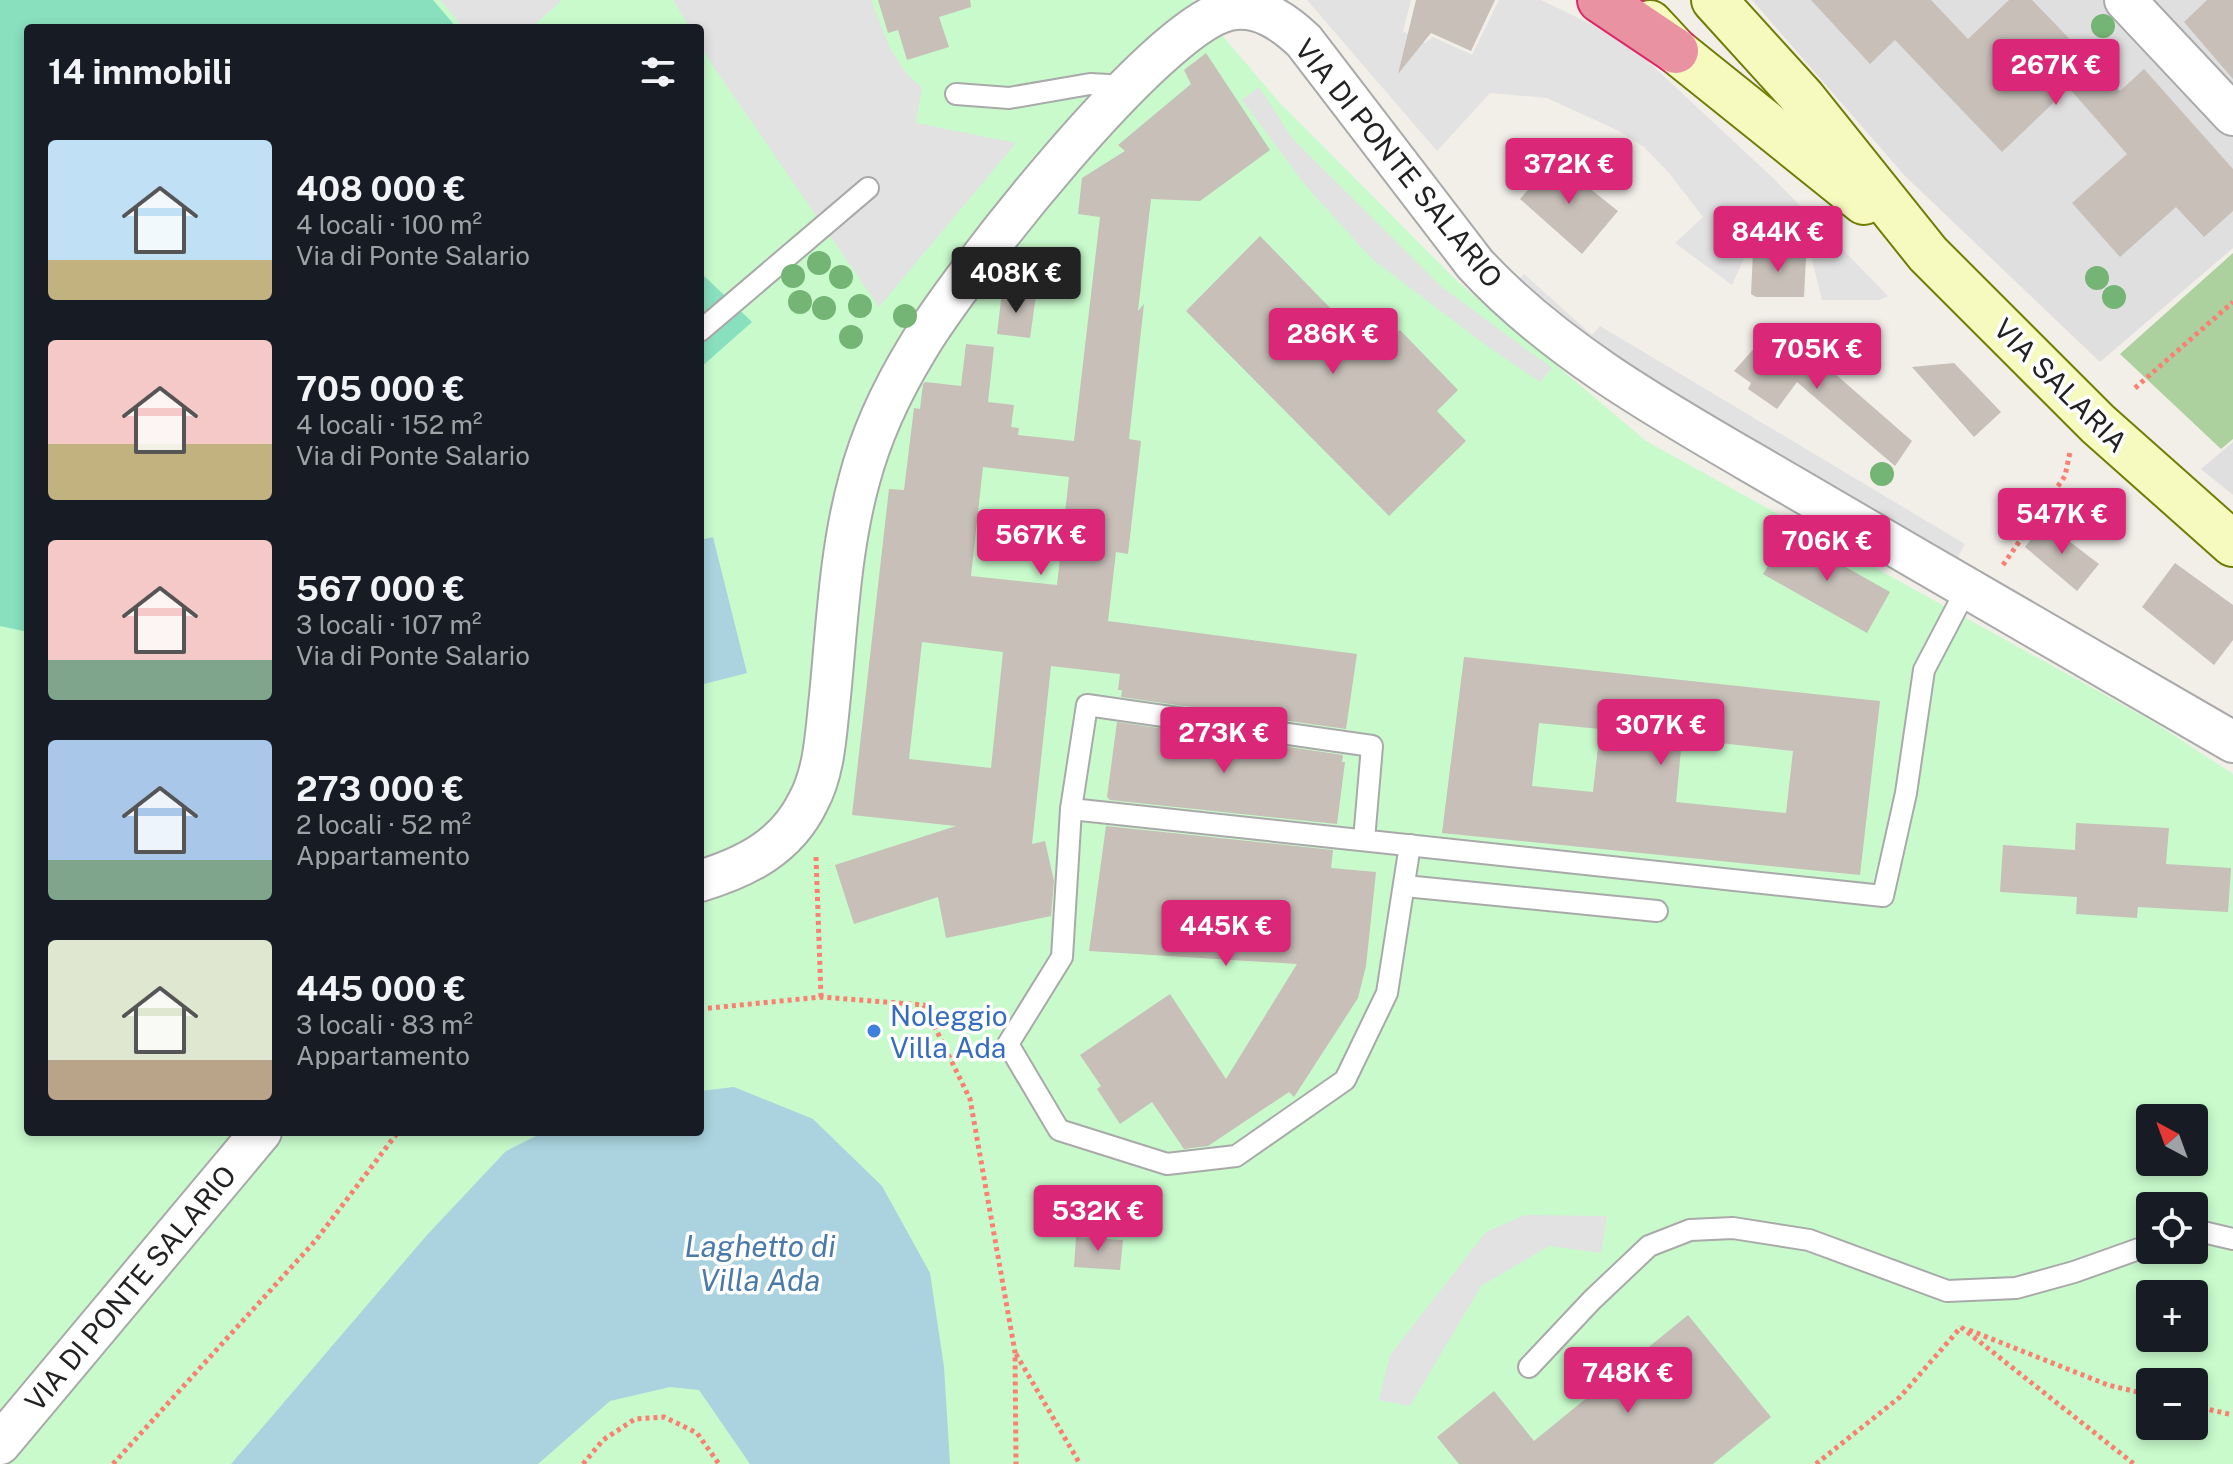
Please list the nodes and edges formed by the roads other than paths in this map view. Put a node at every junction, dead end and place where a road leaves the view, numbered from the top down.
1 (1600, 0) edge
2 (1627, 0) edge
3 (1714, 0) edge
4 (2125, 0) edge
5 (1676, 51) junction
6 (1131, 86) junction
7 (956, 94) dead end
8 (2233, 115) edge
9 (868, 188) dead end
10 (1928, 254) junction
11 (704, 328) edge
12 (2233, 544) edge
13 (1967, 588) junction
14 (2233, 742) edge
15 (1071, 809) junction
16 (1364, 840) junction
17 (1410, 845) junction
18 (704, 880) edge
19 (1405, 886) junction
20 (1657, 911) dead end
21 (258, 1136) edge
22 (2208, 1233) edge
23 (2233, 1239) edge
24 (2136, 1250) edge
25 (1529, 1367) dead end
26 (0, 1444) edge

1 - 5 highway
2 - 5 main road, VIA SALARIA
3 - 10 main road, VIA SALARIA
4 - 8 street
5 - 10 main road, VIA SALARIA
6 - 7 lane
6 - 13 street, VIA DI PONTE SALARIO
6 - 18 street, VIA DI PONTE SALARIO
9 - 11 lane
10 - 12 main road, VIA SALARIA
13 - 14 street, VIA DI PONTE SALARIO
13 - 17 lane
15 - 16 lane
15 - 16 lane
15 - 19 lane
16 - 17 lane
17 - 19 lane
19 - 20 lane
21 - 26 street, VIA DI PONTE SALARIO
22 - 23 lane
24 - 25 lane

